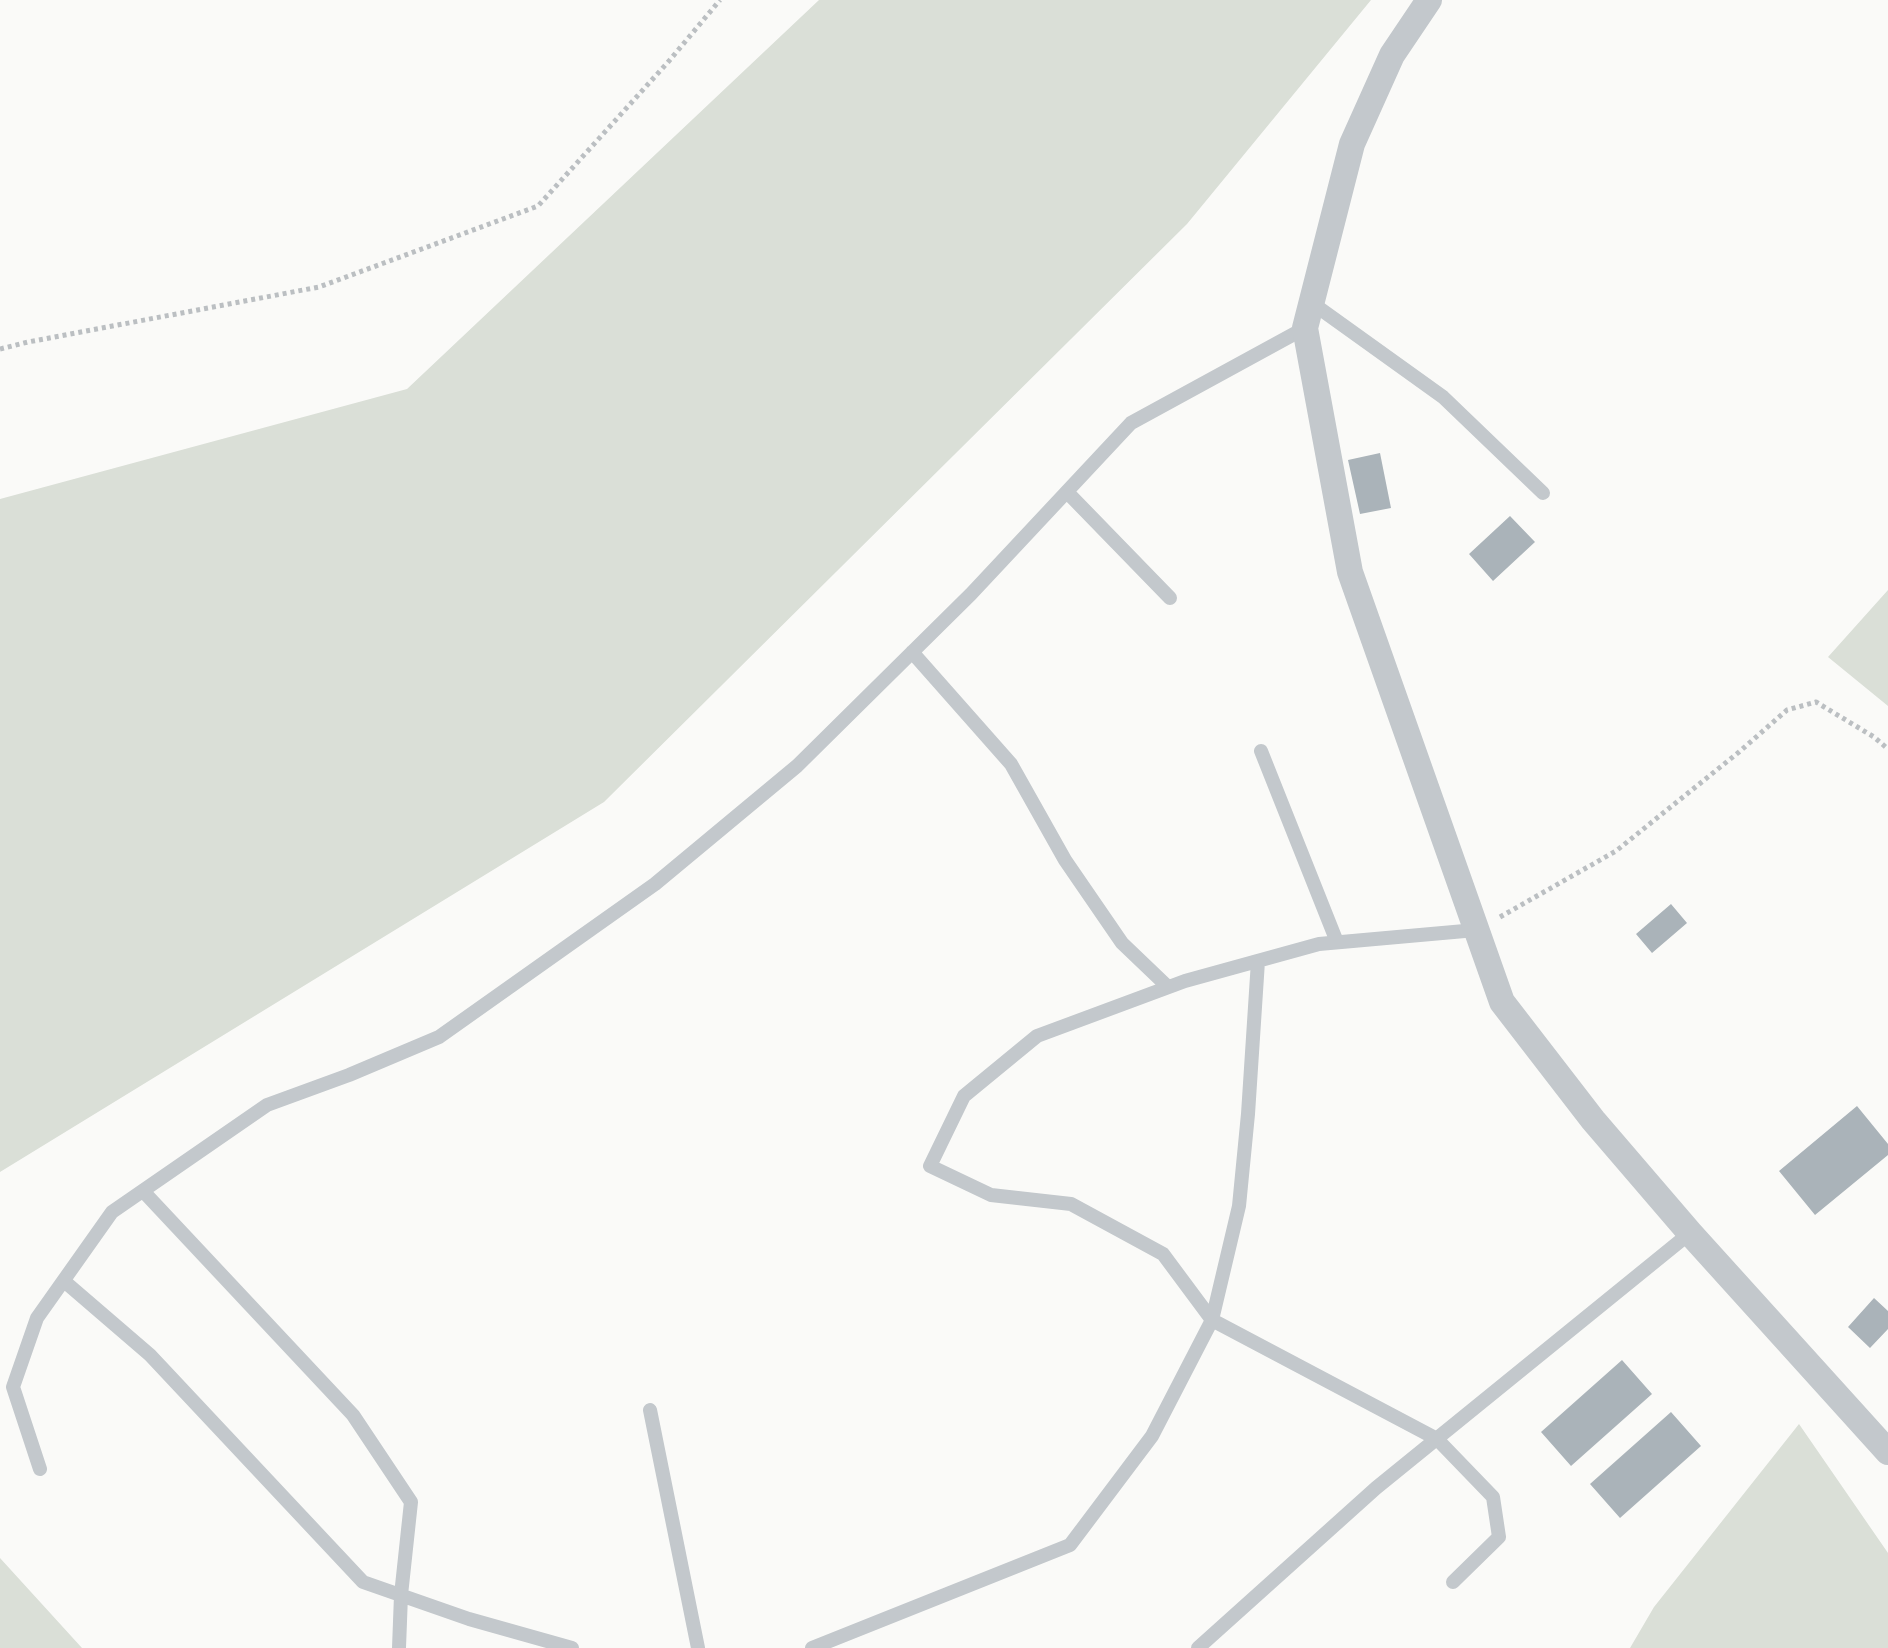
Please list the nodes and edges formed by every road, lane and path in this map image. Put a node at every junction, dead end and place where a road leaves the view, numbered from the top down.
1 (720, 0) edge
2 (1429, 0) edge
3 (1308, 315) junction
4 (0, 349) edge
5 (1067, 492) junction
6 (1543, 493) dead end
7 (1170, 598) dead end
8 (912, 652) junction
9 (1888, 749) edge
10 (1261, 751) dead end
11 (1476, 930) junction
12 (1337, 942) junction
13 (1258, 961) junction
14 (1168, 987) junction
15 (143, 1191) junction
16 (1690, 1233) junction
17 (64, 1281) junction
18 (1212, 1320) junction
19 (650, 1410) dead end
20 (1437, 1439) junction
21 (1888, 1452) edge
22 (40, 1469) dead end
23 (1453, 1582) dead end
24 (401, 1595) junction
25 (399, 1648) edge
26 (572, 1648) edge
27 (698, 1648) edge
28 (812, 1648) edge
29 (1198, 1648) edge

1 - 4 path
2 - 3 street
3 - 5 lane
3 - 6 lane
3 - 11 street
5 - 7 lane
5 - 8 lane
8 - 14 lane
8 - 15 lane
9 - 11 path
10 - 12 lane
11 - 12 lane
11 - 16 street
12 - 13 lane
13 - 14 lane
13 - 18 lane
14 - 18 lane
15 - 17 lane
15 - 24 lane
16 - 20 lane
16 - 21 street
17 - 22 lane
17 - 24 lane
18 - 20 lane
18 - 28 lane
19 - 27 lane
20 - 23 lane
20 - 29 lane
24 - 25 lane
24 - 26 lane

